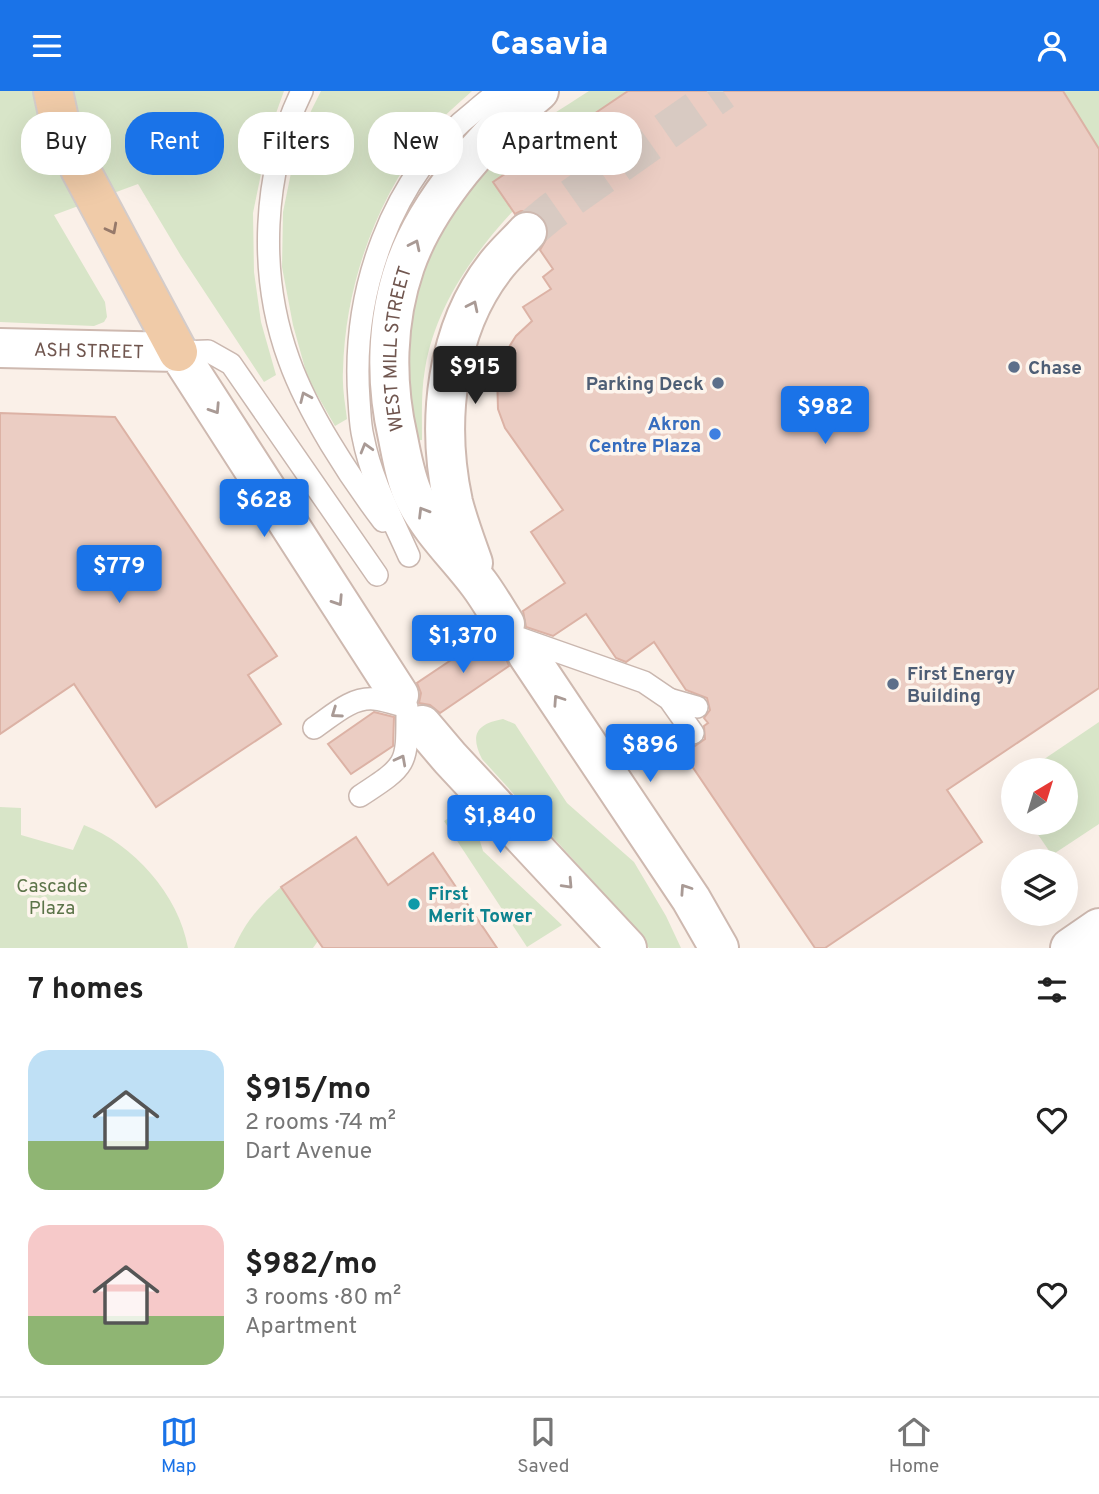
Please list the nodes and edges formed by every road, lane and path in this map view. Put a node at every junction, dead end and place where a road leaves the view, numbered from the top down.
1 (53, 91) edge
2 (302, 91) edge
3 (501, 91) edge
4 (539, 91) edge
5 (527, 232) tunnel mouth
6 (0, 348) edge
7 (178, 352) junction
8 (377, 575) dead end
9 (480, 585) junction
10 (515, 638) junction
11 (399, 695) dead end
12 (669, 699) junction
13 (697, 706) dead end
14 (422, 725) dead end
15 (314, 728) dead end
16 (693, 733) dead end
17 (360, 796) dead end
18 (1099, 927) edge
19 (627, 948) edge
20 (719, 948) edge
21 (1070, 948) edge

1 -> 7 main road
2 - 3 lane
9 -> 4 street, WEST MILL STREET
9 -> 5 street
6 - 7 street, ASH STREET
7 - 8 lane
7 -> 11 street
9 - 10 street, WEST MILL STREET
10 - 12 lane
20 -> 10 street, WEST MILL STREET
12 - 13 lane
12 - 16 lane
14 -> 19 street
17 -> 15 lane
18 - 21 street

